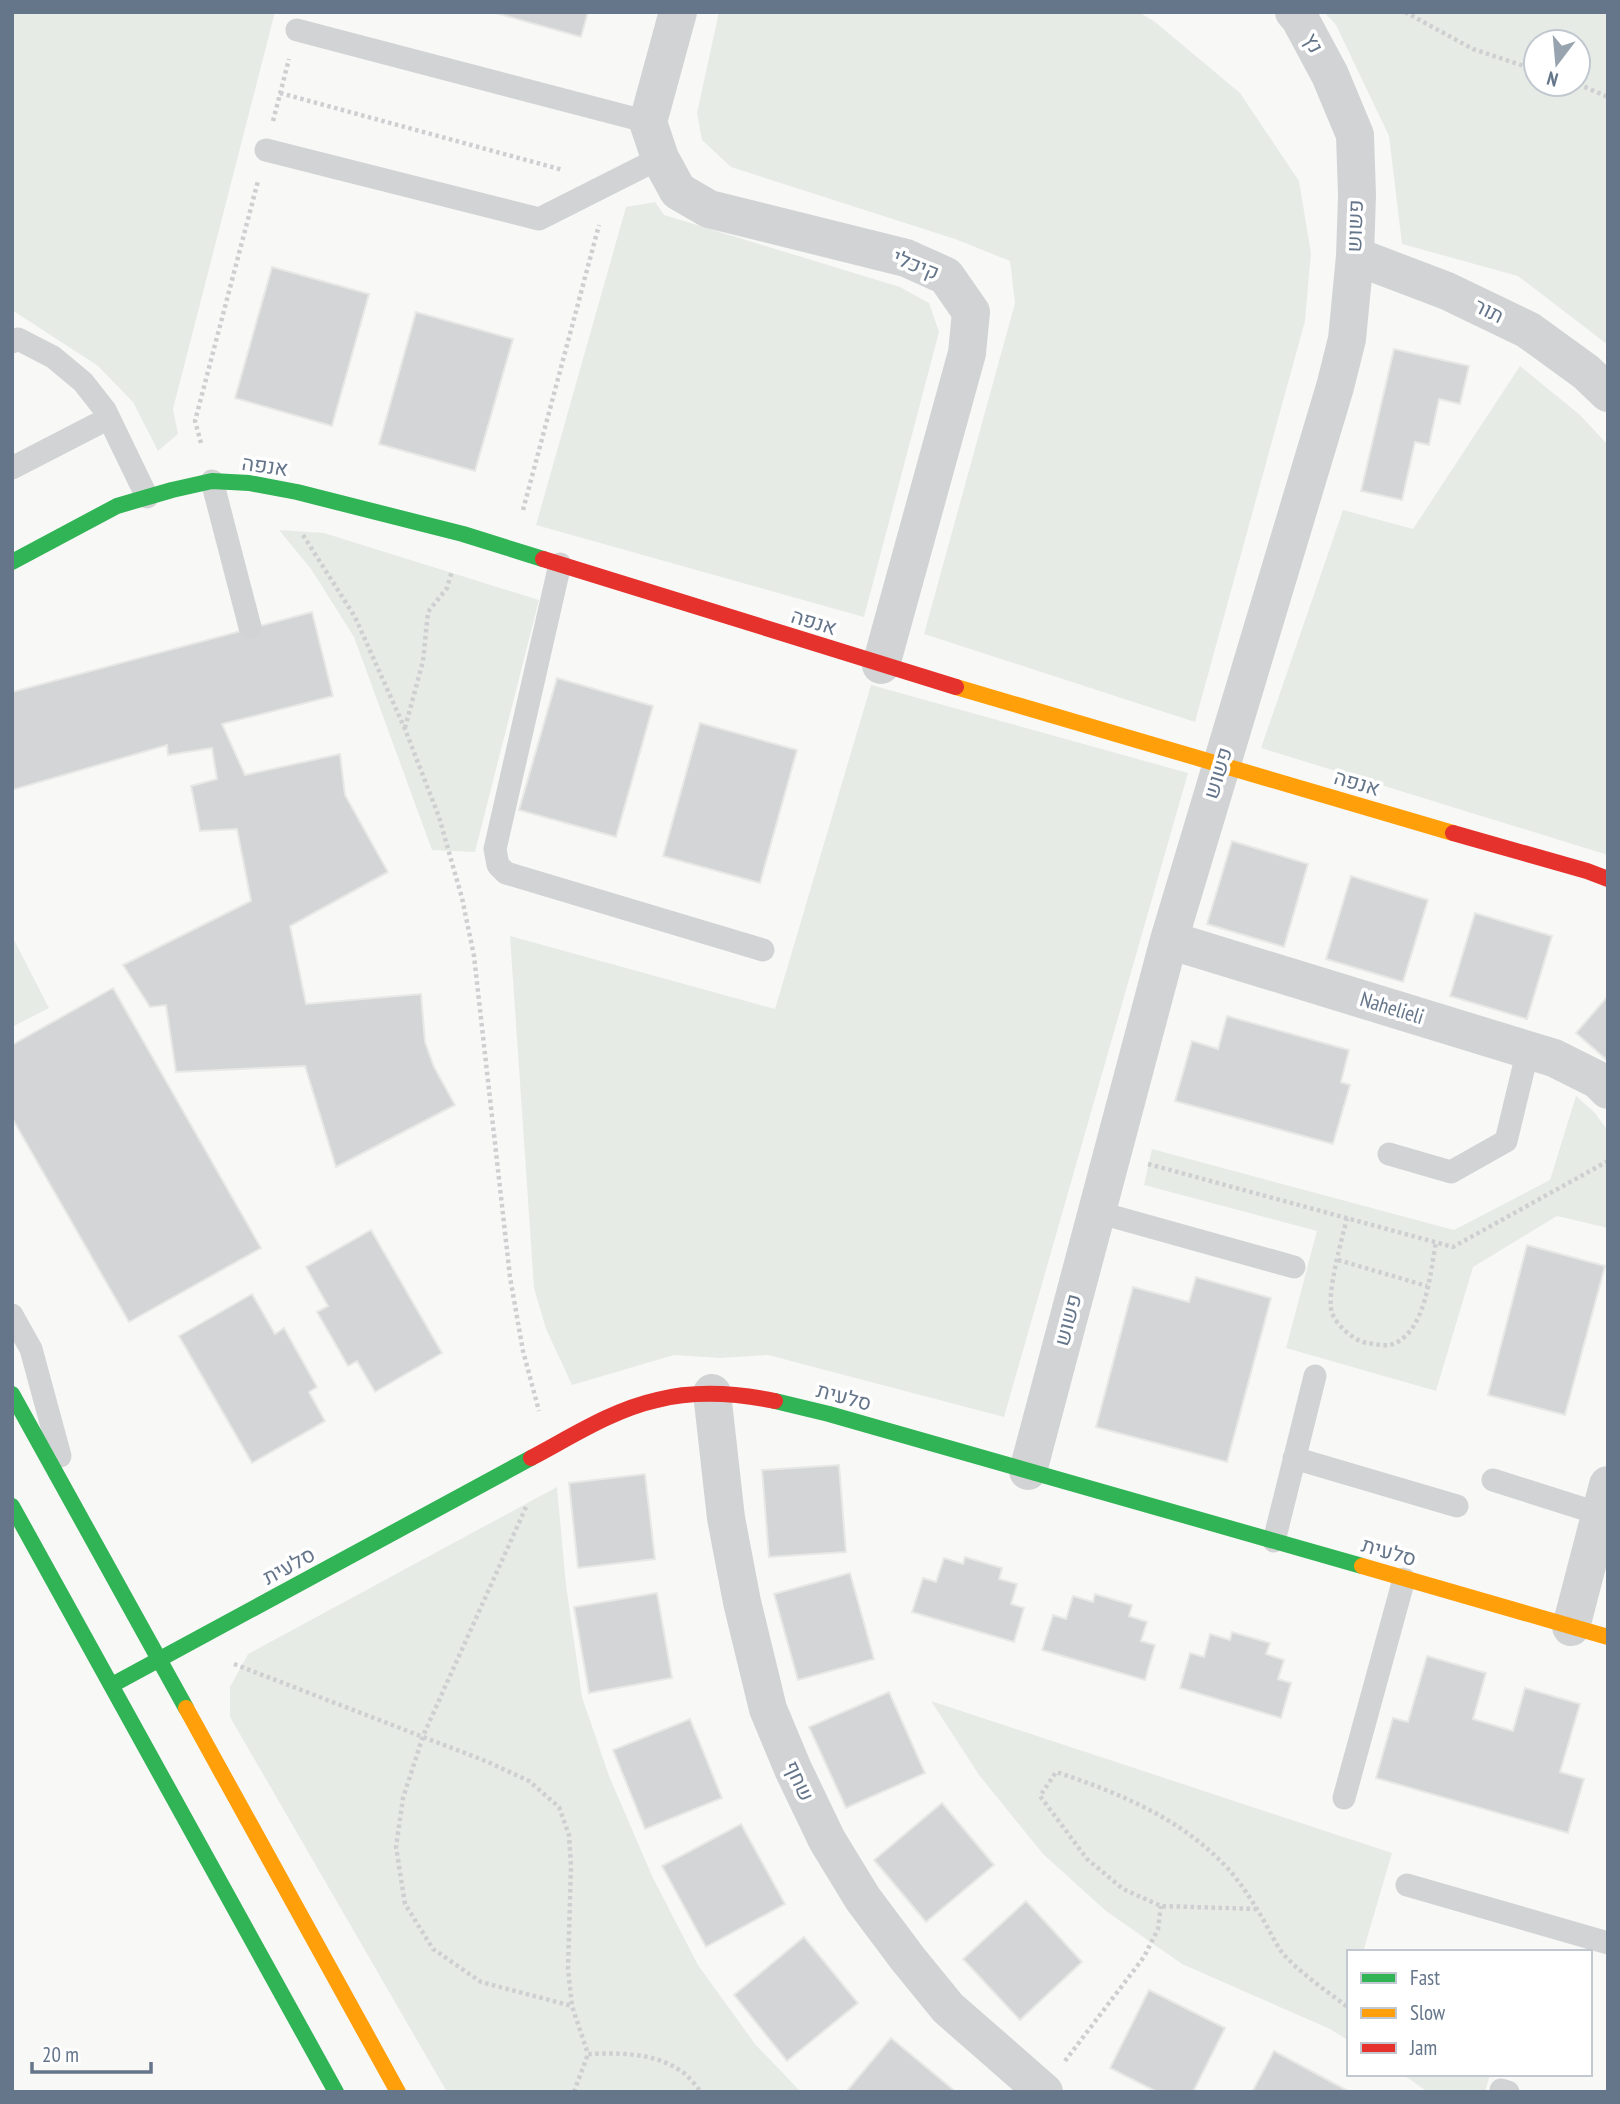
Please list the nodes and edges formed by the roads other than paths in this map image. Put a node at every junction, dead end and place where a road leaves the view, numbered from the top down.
1 (678, 12) edge
2 (1294, 12) edge
3 (297, 30) road end
4 (1330, 75) joint
5 (648, 122) junction
6 (266, 150) road end
7 (660, 158) junction
8 (1355, 256) junction
9 (12, 342) edge
10 (1608, 393) edge
11 (109, 418) junction
12 (12, 468) edge
13 (212, 481) junction
14 (147, 497) junction
15 (12, 562) edge
16 (560, 564) junction
17 (250, 627) dead end
18 (881, 665) junction
19 (1220, 766) junction
20 (1608, 879) edge
21 (1169, 940) junction
22 (763, 950) dead end
23 (1528, 1050) junction
24 (1608, 1090) edge
25 (1389, 1154) dead end
26 (1097, 1212) junction
27 (1294, 1267) dead end
28 (12, 1315) edge
29 (1315, 1376) dead end
30 (712, 1392) junction
31 (12, 1394) edge
32 (1294, 1458) junction
33 (1028, 1471) junction
34 (1493, 1480) dead end
35 (1604, 1500) edge
36 (12, 1506) edge
37 (74, 1506) junction
38 (1457, 1506) dead end
39 (1274, 1541) junction
40 (1404, 1578) junction
41 (1571, 1627) junction
42 (1608, 1637) edge
43 (159, 1659) junction
44 (111, 1685) junction
45 (1343, 1798) dead end
46 (1407, 1885) dead end
47 (1608, 1942) edge
48 (1043, 2091) edge
49 (336, 2092) edge
50 (398, 2092) edge

1 - 5 street
2 - 4 street, נץ
3 - 5 lane
4 - 8 street, פשוש
5 - 7 street, קיכלי
6 - 7 lane
7 - 18 street, קיכלי
8 - 10 street, תור
8 - 19 street, פשוש
9 - 11 lane
11 - 12 lane
11 - 14 lane
13 - 14 street, אנפה
13 - 16 street, אנפה
13 - 17 lane
14 - 15 street, אנפה
16 - 18 street, אנפה
16 - 22 lane
18 - 19 street, אנפה
19 - 20 street, אנפה
19 - 21 street, פשוש
21 - 23 street, Nahelieli
21 - 26 street, פשוש
23 - 24 street, Nahelieli
23 - 25 lane
26 - 27 lane
26 - 33 street, פשוש
28 - 37 lane
29 - 32 lane
30 - 33 street, סלעית
30 - 43 street, סלעית
30 - 48 street, שחף
31 - 37 street
32 - 38 lane
32 - 39 lane
33 - 39 street, סלעית
34 - 35 lane
35 - 41 street
36 - 44 street
37 - 43 street
39 - 40 street, סלעית
40 - 41 street, סלעית
40 - 45 lane
41 - 42 street, סלעית
43 - 44 street, סלעית
43 - 50 street
44 - 49 street
46 - 47 lane

